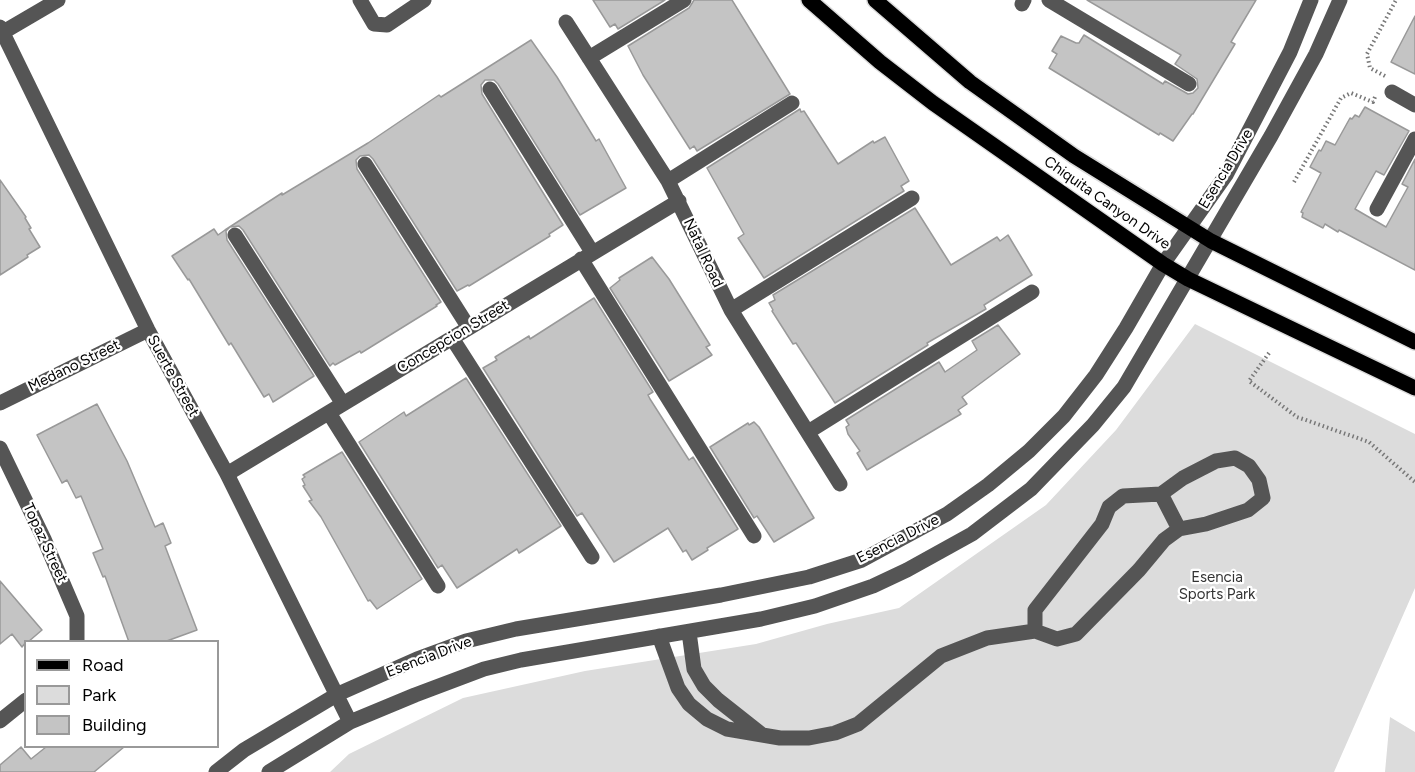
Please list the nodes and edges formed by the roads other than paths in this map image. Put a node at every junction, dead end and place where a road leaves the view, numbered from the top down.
1 (58, 0) edge
2 (360, 0) edge
3 (424, 0) edge
4 (684, 0) edge
5 (809, 0) edge
6 (875, 0) edge
7 (1049, 0) edge
8 (1311, 0) edge
9 (1340, 0) edge
10 (566, 22) dead end
11 (1, 31) edge
12 (589, 58) junction
13 (1189, 84) dead end
14 (490, 89) dead end
15 (1384, 90) road end
16 (792, 103) dead end
17 (1415, 105) edge
18 (1415, 139) edge
19 (365, 164) dead end
20 (668, 181) junction
21 (912, 198) dead end
22 (679, 201) junction
23 (1377, 209) dead end
24 (1190, 228) junction
25 (236, 235) dead end
26 (1211, 241) junction
27 (587, 255) junction
28 (1163, 264) junction
29 (1188, 279) junction
30 (1032, 292) dead end
31 (731, 310) junction
32 (469, 327) junction
33 (148, 330) junction
34 (452, 338) junction
35 (1415, 342) edge
36 (1415, 388) edge
37 (0, 403) edge
38 (343, 404) junction
39 (330, 413) junction
40 (808, 432) junction
41 (0, 448) edge
42 (227, 474) junction
43 (840, 484) dead end
44 (1161, 494) junction
45 (1179, 529) junction
46 (754, 536) dead end
47 (592, 557) dead end
48 (438, 586) dead end
49 (1035, 631) junction
50 (689, 632) junction
51 (659, 636) junction
52 (77, 640) edge
53 (338, 694) junction
54 (24, 702) edge
55 (0, 722) edge
56 (350, 722) junction
57 (763, 736) junction
58 (216, 772) edge
59 (268, 772) edge

1 - 11 street
2 - 3 street
4 - 12 street
5 - 28 main road, Chiquita Canyon Drive
6 - 24 main road, Chiquita Canyon Drive
7 - 13 street
8 - 24 street, Esencia Drive
9 - 26 street, Esencia Drive
10 - 12 street, Natal Road
11 - 33 street, Suerte Street
12 - 20 street, Natal Road
14 - 27 street
15 - 17 street
16 - 20 street
18 - 23 street
19 - 32 street
20 - 22 street, Natal Road
21 - 31 street
22 - 27 street, Concepcion Street
22 - 31 street, Natal Road
24 - 26 main road, Chiquita Canyon Drive
24 - 28 street, Esencia Drive
25 - 38 street
26 - 29 street, Esencia Drive
26 - 35 main road, Chiquita Canyon Drive
27 - 32 street, Concepcion Street
27 - 46 street
28 - 29 main road, Chiquita Canyon Drive
28 - 53 street, Esencia Drive
29 - 36 main road, Chiquita Canyon Drive
29 - 50 street, Esencia Drive
30 - 40 street
31 - 40 street, Natal Road
32 - 34 street, Concepcion Street
33 - 37 street, Medano Street
33 - 42 street, Suerte Street
34 - 38 street, Concepcion Street
34 - 47 street
38 - 39 street, Concepcion Street
39 - 42 street, Concepcion Street
39 - 48 street
40 - 43 street, Natal Road
41 - 52 street, Topaz Street
42 - 53 street, Suerte Street
44 - 45 street
44 - 45 street
44 - 49 street
45 - 49 street
49 - 57 street
50 - 51 street, Esencia Drive
50 - 57 street
51 - 56 street, Esencia Drive
51 - 57 street
53 - 56 street, Suerte Street
53 - 58 street, Esencia Drive
54 - 55 street
56 - 59 street, Esencia Drive

